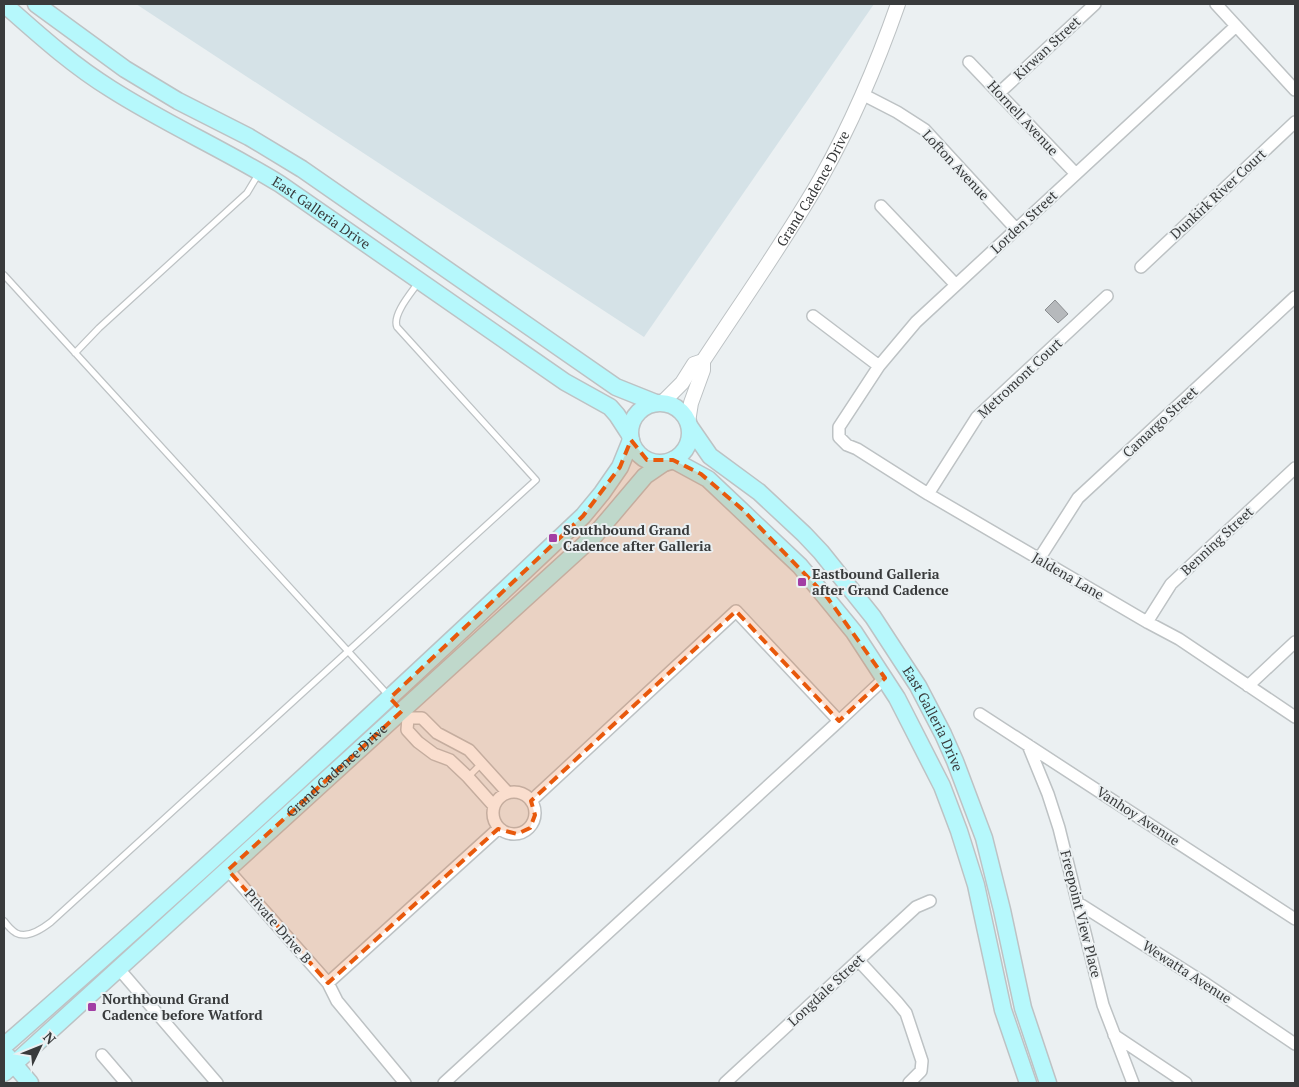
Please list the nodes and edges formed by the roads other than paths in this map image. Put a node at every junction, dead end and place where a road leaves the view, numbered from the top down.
1 (4, 4) edge
2 (36, 4) edge
3 (898, 4) edge
4 (1095, 4) edge
5 (1216, 4) edge
6 (1236, 26) junction
7 (970, 62) dead end
8 (1295, 90) edge
9 (999, 93) junction
10 (862, 94) junction
11 (1295, 122) edge
12 (260, 172) junction
13 (1076, 174) junction
14 (881, 206) dead end
15 (1016, 229) junction
16 (1141, 267) dead end
17 (4, 275) edge
18 (420, 280) junction
19 (956, 285) junction
20 (1107, 296) dead end
21 (1295, 297) edge
22 (813, 316) dead end
23 (75, 353) junction
24 (703, 361) junction
25 (879, 366) junction
26 (659, 403) junction
27 (689, 425) junction
28 (839, 437) joint
29 (630, 438) junction
30 (668, 462) junction
31 (1295, 468) edge
32 (928, 494) junction
33 (1039, 559) junction
34 (1147, 622) junction
35 (1295, 642) edge
36 (348, 652) junction
37 (885, 678) junction
38 (1248, 686) junction
39 (390, 698) junction
40 (980, 714) dead end
41 (405, 715) junction
42 (1295, 717) edge
43 (839, 721) junction
44 (1028, 745) junction
45 (482, 763) junction
46 (468, 777) junction
47 (508, 793) junction
48 (532, 801) junction
49 (494, 806) junction
50 (499, 828) junction
51 (228, 870) junction
52 (930, 901) dead end
53 (1078, 903) junction
54 (1295, 919) edge
55 (4, 921) edge
56 (858, 960) junction
57 (119, 969) junction
58 (328, 983) junction
59 (1114, 1035) junction
60 (1295, 1044) edge
61 (4, 1046) edge
62 (102, 1055) dead end
63 (7, 1063) edge
64 (30, 1083) edge
65 (126, 1083) edge
66 (215, 1083) edge
67 (405, 1083) edge
68 (444, 1083) edge
69 (725, 1083) edge
70 (909, 1083) edge
71 (1028, 1083) edge
72 (1048, 1083) edge
73 (1133, 1083) edge
74 (1186, 1083) edge

1 - 12 main road, East Galleria Drive
2 - 26 main road, East Galleria Drive
3 - 10 street, Grand Cadence Drive
4 - 9 street, Kirwan Street
5 - 6 street
6 - 8 street
6 - 13 street, Lorden Street
7 - 9 street, Hornell Avenue
9 - 13 street, Hornell Avenue
10 - 15 street, Lofton Avenue
10 - 24 street, Grand Cadence Drive
11 - 16 street, Dunkirk River Court
12 - 18 main road, East Galleria Drive
12 - 23 lane
13 - 15 street, Lorden Street
14 - 19 street
15 - 19 street, Lorden Street
17 - 23 lane
18 - 29 main road, East Galleria Drive
18 - 36 lane
19 - 25 street, Lorden Street
20 - 32 street, Metromont Court
21 - 33 street, Camargo Street
22 - 25 street
23 - 36 lane
24 - 26 street, Grand Cadence Drive
24 - 27 street, Grand Cadence Drive
25 - 28 street, Lorden Street
26 - 27 main road
26 - 29 main road
27 - 30 main road
27 - 72 main road, East Galleria Drive
28 - 32 street, Jaldena Lane
29 - 30 main road
29 - 39 main road, Grand Cadence Drive
30 - 37 main road, East Galleria Drive
30 - 41 main road, Grand Cadence Drive
31 - 34 street, Benning Street
32 - 33 street, Jaldena Lane
33 - 34 street, Jaldena Lane
34 - 38 street, Jaldena Lane
35 - 38 street
36 - 39 lane
36 - 55 lane
37 - 43 street
37 - 71 main road, East Galleria Drive
38 - 42 street, Jaldena Lane
39 - 41 main road
39 - 61 main road, Grand Cadence Drive
40 - 44 street, Vanhoy Avenue
41 - 45 street
41 - 46 street
41 - 51 main road, Grand Cadence Drive
43 - 48 street
43 - 68 street
44 - 53 street, Freepoint View Place
44 - 54 street, Vanhoy Avenue
45 - 46 lane
45 - 47 street
46 - 49 street
47 - 48 street
47 - 49 street
48 - 50 street
49 - 50 street
50 - 58 street
51 - 57 main road, Grand Cadence Drive
51 - 58 street, Private Drive B
52 - 56 street, Longdale Street
53 - 59 street, Freepoint View Place
53 - 60 street, Wewatta Avenue
56 - 69 street, Longdale Street
56 - 70 street
57 - 63 main road, Grand Cadence Drive
57 - 66 street
58 - 67 street, Private Drive B
59 - 73 street, Freepoint View Place
59 - 74 street
62 - 65 street
63 - 64 main road

